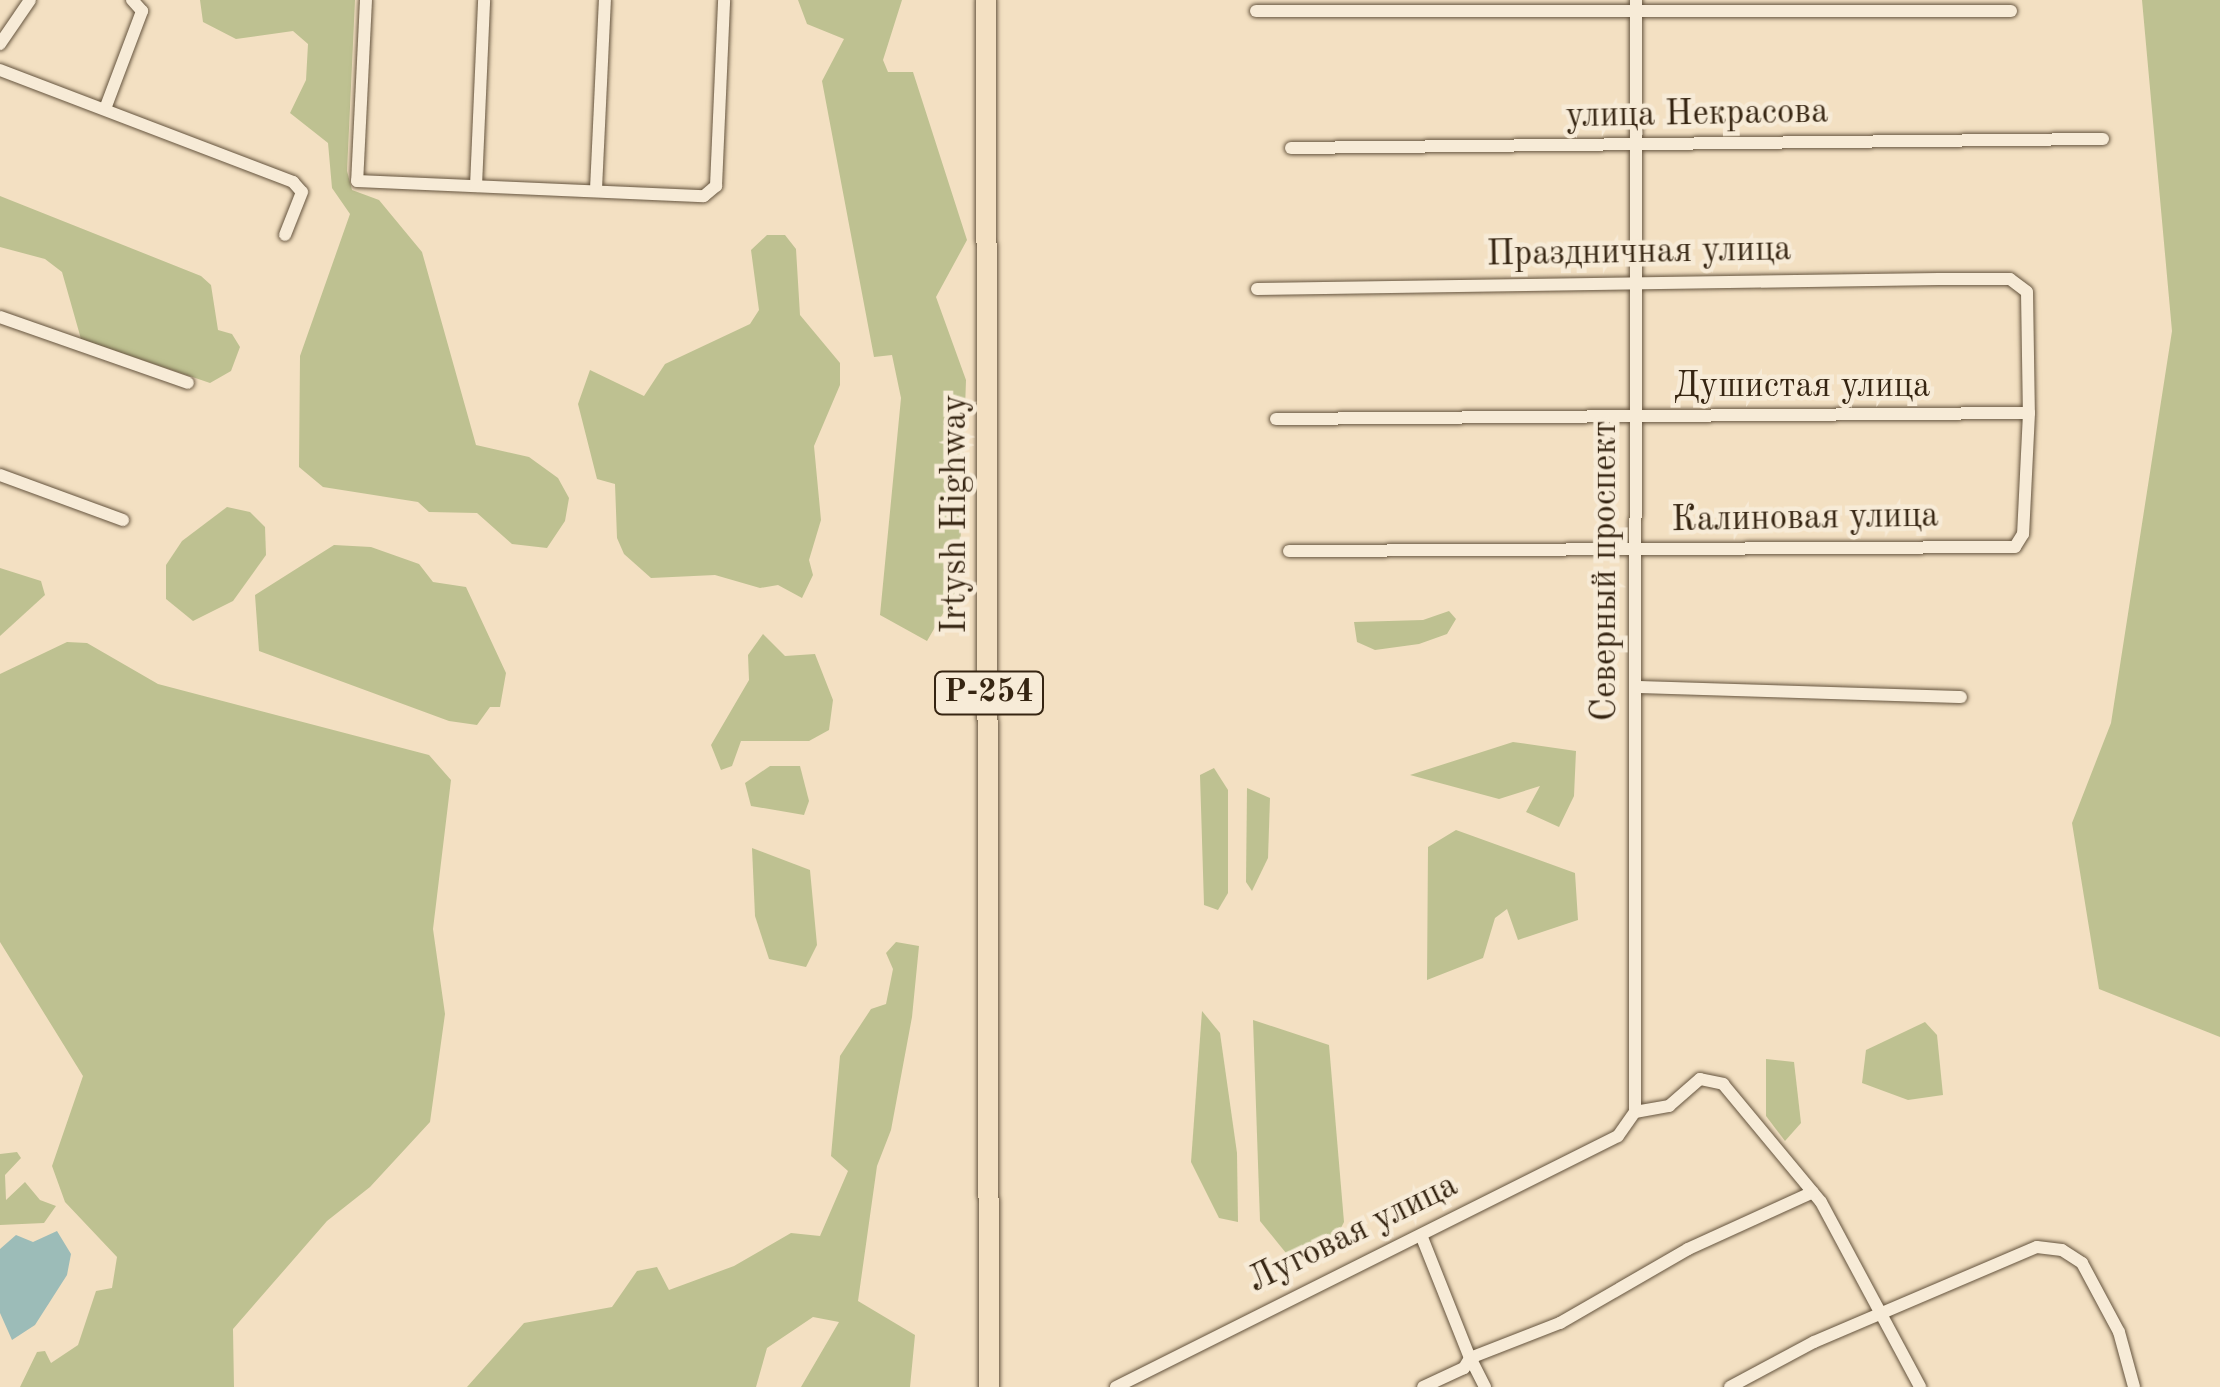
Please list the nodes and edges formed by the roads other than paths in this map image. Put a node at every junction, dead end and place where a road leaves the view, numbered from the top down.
1 (30, 0) edge
2 (132, 0) edge
3 (366, 0) edge
4 (484, 0) edge
5 (605, 0) edge
6 (724, 0) edge
7 (986, 0) edge
8 (1636, 5) edge
9 (1256, 11) dead end
10 (2011, 11) dead end
11 (0, 44) edge
12 (0, 70) edge
13 (105, 109) junction
14 (2104, 139) dead end
15 (1636, 145) junction
16 (1291, 148) dead end
17 (476, 186) junction
18 (596, 189) junction
19 (285, 236) dead end
20 (1635, 282) junction
21 (1257, 289) dead end
22 (0, 317) edge
23 (188, 383) dead end
24 (2029, 413) junction
25 (1276, 418) dead end
26 (1636, 418) junction
27 (0, 475) edge
28 (123, 520) dead end
29 (1288, 551) dead end
30 (1636, 551) junction
31 (1637, 687) junction
32 (1961, 697) dead end
33 (1635, 1112) junction
34 (1812, 1192) junction
35 (1421, 1235) junction
36 (1882, 1317) junction
37 (1470, 1358) junction
38 (989, 1387) edge
39 (1116, 1387) edge
40 (1424, 1387) edge
41 (1485, 1387) edge
42 (1730, 1387) edge
43 (1920, 1387) edge
44 (2134, 1387) edge

1 - 11 street
2 - 13 street
3 - 17 street
4 - 17 street
5 - 18 street
6 - 18 street
7 - 38 highway, Irtysh Highway / Р-254
8 - 9 street
8 - 10 street
8 - 15 street, Северный проспект
12 - 13 street
13 - 19 street
14 - 15 street, улица Некрасова
15 - 16 street, улица Некрасова
15 - 20 street, Северный проспект
17 - 18 street
20 - 21 street, Праздничная улица
20 - 24 street, Праздничная улица
20 - 26 street, Северный проспект
22 - 23 street
24 - 26 street, Душистая улица
24 - 30 street, Калиновая улица
25 - 26 street, Душистая улица
26 - 30 street, Северный проспект
27 - 28 street
29 - 30 street, Калиновая улица
30 - 31 street, Северный проспект
31 - 32 street
31 - 33 street, Северный проспект
33 - 34 street
33 - 35 street, Луговая улица
34 - 36 street
34 - 37 street
35 - 37 street
35 - 39 street, Луговая улица
36 - 42 street
36 - 43 street
36 - 44 street
37 - 40 street
37 - 41 street

